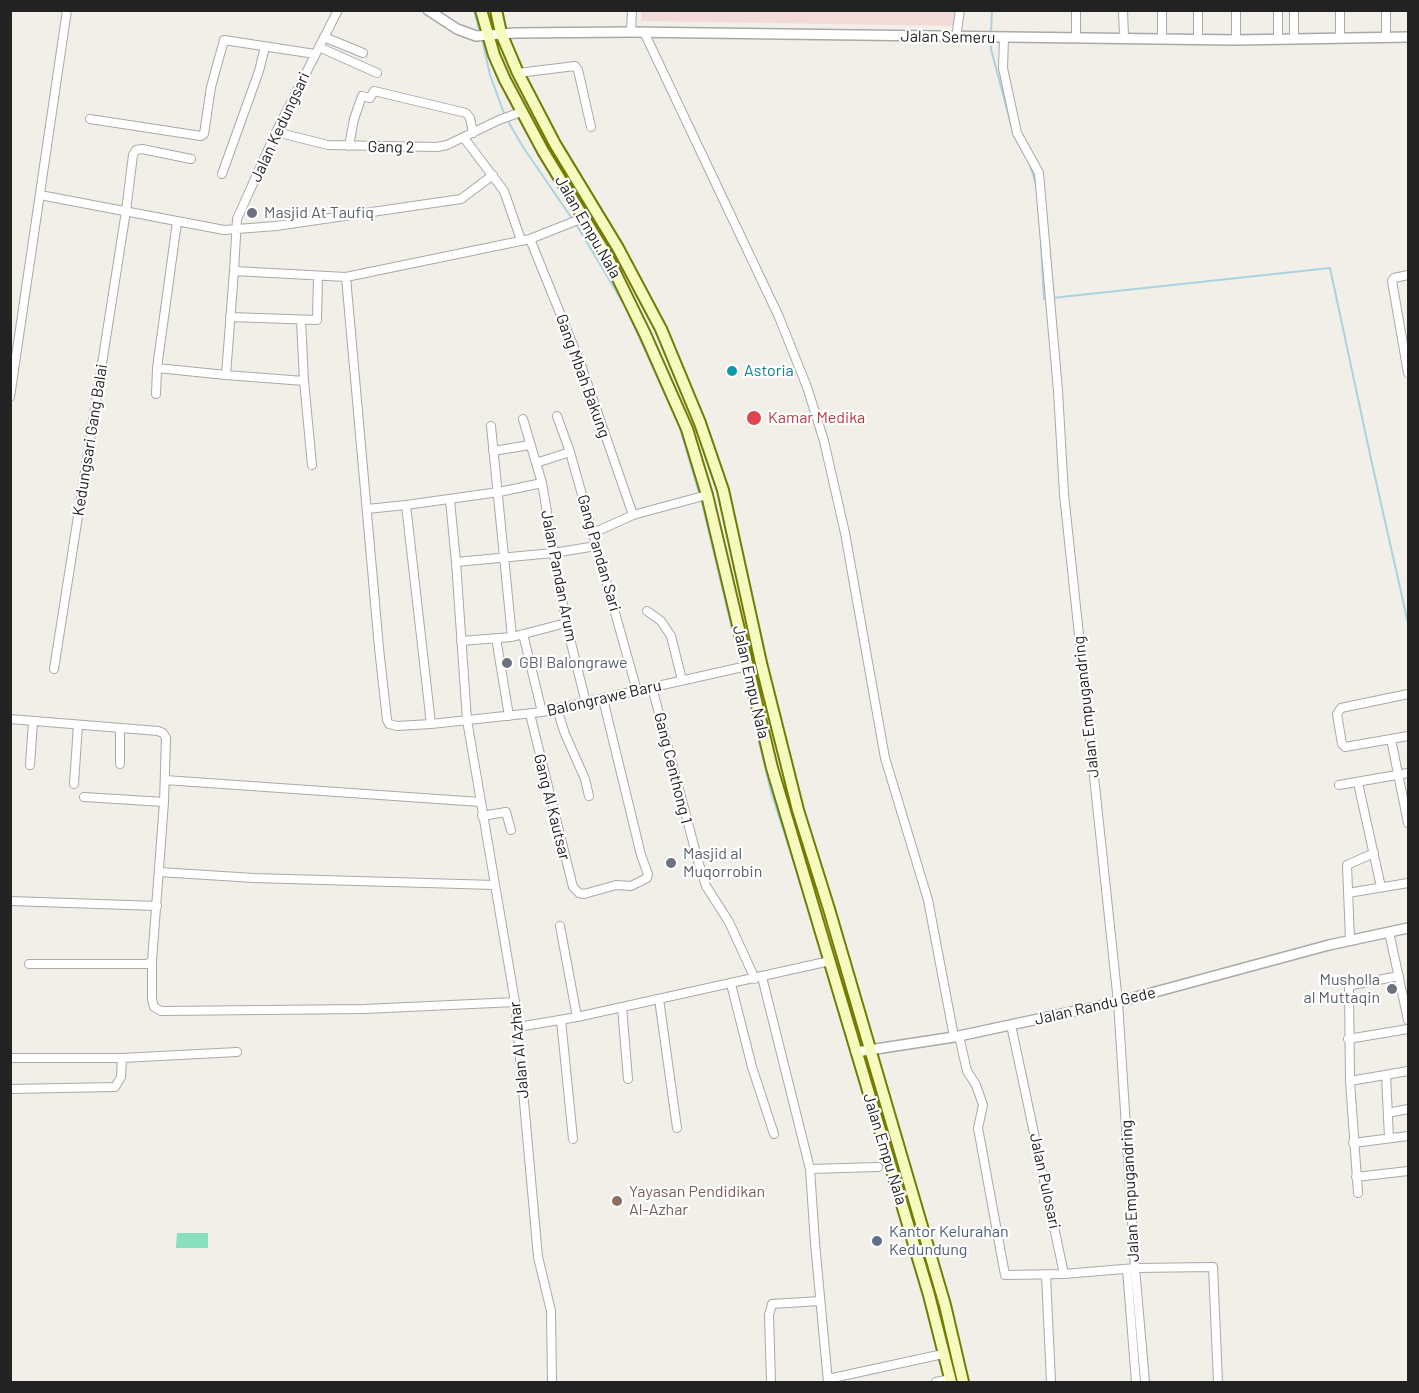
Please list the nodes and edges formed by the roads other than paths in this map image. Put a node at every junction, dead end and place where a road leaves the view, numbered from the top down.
1 (67, 10) edge
2 (338, 10) edge
3 (428, 10) edge
4 (481, 10) edge
5 (496, 10) edge
6 (632, 10) edge
7 (960, 10) edge
8 (1076, 10) edge
9 (1123, 10) edge
10 (1162, 10) edge
11 (1198, 10) edge
12 (1236, 10) edge
13 (1278, 10) edge
14 (1294, 10) edge
15 (1340, 10) edge
16 (1386, 10) edge
17 (1278, 20) junction
18 (1294, 20) junction
19 (631, 32) junction
20 (644, 32) junction
21 (501, 33) junction
22 (483, 35) junction
23 (324, 37) junction
24 (1386, 37) junction
25 (1408, 37) edge
26 (956, 38) junction
27 (998, 38) junction
28 (1076, 38) junction
29 (1124, 38) junction
30 (1340, 38) junction
31 (1162, 39) junction
32 (1278, 39) junction
33 (1294, 39) junction
34 (1198, 40) junction
35 (1236, 40) junction
36 (265, 47) junction
37 (317, 50) junction
38 (363, 53) dead end
39 (377, 73) dead end
40 (518, 74) junction
41 (521, 112) junction
42 (90, 119) dead end
43 (591, 127) dead end
44 (276, 132) junction
45 (473, 133) junction
46 (464, 138) junction
47 (349, 146) junction
48 (191, 159) dead end
49 (222, 174) dead end
50 (493, 175) junction
51 (40, 195) junction
52 (126, 211) junction
53 (577, 221) junction
54 (177, 222) junction
55 (236, 228) junction
56 (525, 239) junction
57 (618, 248) junction
58 (607, 256) junction
59 (234, 271) junction
60 (318, 276) junction
61 (1408, 276) edge
62 (346, 278) junction
63 (230, 317) junction
64 (301, 320) junction
65 (1406, 343) edge
66 (158, 368) junction
67 (1408, 373) edge
68 (226, 375) junction
69 (304, 381) junction
70 (156, 394) dead end
71 (10, 397) edge
72 (557, 416) dead end
73 (523, 419) dead end
74 (491, 426) dead end
75 (530, 445) junction
76 (493, 450) junction
77 (570, 452) junction
78 (536, 463) junction
79 (312, 465) dead end
80 (542, 483) junction
81 (499, 492) junction
82 (703, 497) junction
83 (450, 500) junction
84 (406, 505) junction
85 (367, 509) junction
86 (633, 515) junction
87 (593, 533) junction
88 (596, 546) junction
89 (554, 553) junction
90 (506, 559) junction
91 (456, 562) junction
92 (647, 611) dead end
93 (566, 623) junction
94 (523, 634) junction
95 (512, 637) junction
96 (496, 638) junction
97 (461, 641) junction
98 (743, 667) junction
99 (54, 669) dead end
100 (682, 680) junction
101 (652, 687) junction
102 (637, 692) junction
103 (1408, 694) edge
104 (603, 699) junction
105 (586, 703) junction
106 (557, 709) junction
107 (542, 712) junction
108 (530, 714) junction
109 (509, 716) junction
110 (10, 719) edge
111 (467, 720) junction
112 (33, 721) junction
113 (430, 724) junction
114 (78, 725) junction
115 (120, 728) junction
116 (1408, 736) edge
117 (1391, 739) junction
118 (120, 764) dead end
119 (30, 765) dead end
120 (1408, 773) edge
121 (1399, 775) junction
122 (165, 780) junction
123 (1358, 783) junction
124 (74, 784) dead end
125 (1339, 785) dead end
126 (589, 796) dead end
127 (84, 797) dead end
128 (164, 802) junction
129 (480, 802) junction
130 (482, 816) junction
131 (1408, 823) edge
132 (511, 830) dead end
133 (1374, 853) junction
134 (159, 872) junction
135 (1408, 883) edge
136 (495, 885) junction
137 (1381, 887) junction
138 (1348, 893) junction
139 (10, 902) edge
140 (157, 906) junction
141 (560, 926) dead end
142 (1408, 927) edge
143 (1389, 932) junction
144 (1350, 940) junction
145 (152, 961) junction
146 (826, 962) junction
147 (29, 964) dead end
148 (1399, 976) junction
149 (758, 978) junction
150 (731, 984) junction
151 (659, 999) junction
152 (515, 1002) junction
153 (1115, 1003) junction
154 (622, 1007) junction
155 (576, 1017) junction
156 (561, 1020) junction
157 (1408, 1020) edge
158 (1011, 1025) junction
159 (518, 1027) junction
160 (1408, 1029) edge
161 (957, 1037) junction
162 (1348, 1039) junction
163 (871, 1049) junction
164 (237, 1052) dead end
165 (856, 1052) junction
166 (10, 1058) edge
167 (122, 1058) junction
168 (1408, 1071) edge
169 (1386, 1076) junction
170 (628, 1079) dead end
171 (1350, 1081) junction
172 (10, 1089) edge
173 (1408, 1109) edge
174 (1388, 1113) junction
175 (676, 1128) dead end
176 (774, 1134) dead end
177 (1408, 1136) edge
178 (1389, 1138) junction
179 (573, 1139) dead end
180 (1353, 1143) junction
181 (878, 1167) dead end
182 (810, 1169) junction
183 (1408, 1171) edge
184 (1356, 1177) junction
185 (1358, 1193) dead end
186 (1131, 1268) junction
187 (1064, 1274) junction
188 (1046, 1275) junction
189 (941, 1292) junction
190 (929, 1295) junction
191 (820, 1301) junction
192 (947, 1312) junction
193 (934, 1315) junction
194 (1137, 1341) junction
195 (938, 1355) junction
196 (828, 1381) edge
197 (944, 1381) edge
198 (552, 1383) edge
199 (771, 1383) edge
200 (963, 1383) edge
201 (1052, 1383) edge
202 (1136, 1383) edge
203 (1145, 1383) edge
204 (1218, 1383) edge

1 - 51 street
2 - 23 street, Jalan Kedungsari
3 - 22 street
4 - 22 main road, Jalan Empu Nala
5 - 21 main road, Jalan Empu Nala
6 - 19 street
7 - 26 street
8 - 28 street
9 - 29 street
10 - 31 street
11 - 34 street
12 - 35 street
13 - 17 street
14 - 18 street
15 - 30 street
16 - 24 street
17 - 18 street
17 - 32 street
18 - 33 street
19 - 20 street, Jalan Semeru
19 - 21 street, Jalan Semeru
20 - 26 street, Jalan Semeru
20 - 161 street
21 - 22 street, Jalan Semeru
21 - 40 main road, Jalan Empu Nala
22 - 41 main road, Jalan Empu Nala
23 - 37 street, Jalan Kedungsari
23 - 38 street
24 - 25 street, Jalan Semeru
24 - 30 street, Jalan Semeru
26 - 27 street, Jalan Semeru
27 - 28 street, Jalan Semeru
27 - 153 street, Jalan Empugandring
28 - 29 street, Jalan Semeru
29 - 31 street, Jalan Semeru
30 - 33 street, Jalan Semeru
31 - 34 street, Jalan Semeru
32 - 33 street, Jalan Semeru
32 - 35 street, Jalan Semeru
34 - 35 street, Jalan Semeru
36 - 37 street
36 - 42 street
36 - 49 street
37 - 39 street
37 - 44 street, Jalan Kedungsari
40 - 43 street
40 - 57 main road, Jalan Empu Nala
41 - 45 street, Gang 2
41 - 53 main road, Jalan Empu Nala
44 - 47 street, Gang 2
44 - 55 street, Jalan Kedungsari
45 - 46 street, Gang 2
45 - 47 street
46 - 47 street, Gang 2
46 - 50 street, Gang Mbah Bakung
48 - 52 street, Kedungsari Gang Balai
50 - 55 street
50 - 56 street, Gang Mbah Bakung
51 - 52 street
51 - 71 street
52 - 54 street
52 - 99 street, Kedungsari Gang Balai
53 - 56 street
53 - 58 main road, Jalan Empu Nala
54 - 55 street
54 - 66 street
55 - 59 street, Jalan Kedungsari
56 - 62 street
56 - 86 street, Gang Mbah Bakung
57 - 58 main road
57 - 163 main road, Jalan Empu Nala
58 - 82 main road, Jalan Empu Nala
59 - 60 street
59 - 63 street, Jalan Kedungsari
60 - 62 street
60 - 64 street
61 - 65 street
62 - 85 street
63 - 64 street
63 - 68 street, Jalan Kedungsari
64 - 69 street
65 - 67 street
66 - 68 street
66 - 70 street
68 - 69 street
69 - 79 street
72 - 77 street, Gang Pandan Sari
73 - 75 street, Jalan Pandan Arum
74 - 76 street
75 - 76 street
75 - 78 street, Jalan Pandan Arum
76 - 81 street
77 - 78 street
77 - 87 street, Gang Pandan Sari
78 - 80 street, Jalan Pandan Arum
80 - 81 street
80 - 89 street, Jalan Pandan Arum
81 - 83 street
81 - 90 street
82 - 86 street
82 - 98 main road, Jalan Empu Nala
83 - 84 street
83 - 91 street, Jalan Al Azhar
84 - 85 street
84 - 113 street
85 - 113 street, Balongrawe Baru
86 - 87 street
87 - 88 street, Gang Pandan Sari
88 - 89 street
88 - 102 street, Gang Pandan Sari
89 - 90 street
89 - 93 street, Jalan Pandan Arum
90 - 91 street
90 - 95 street
91 - 97 street, Jalan Al Azhar
92 - 100 street
93 - 94 street
93 - 105 street, Jalan Pandan Arum
94 - 95 street
94 - 107 street
95 - 96 street
96 - 97 street
96 - 109 street
97 - 111 street, Jalan Al Azhar
98 - 100 street, Balongrawe Baru
98 - 146 main road, Jalan Empu Nala
100 - 101 street, Balongrawe Baru
101 - 102 street, Balongrawe Baru
101 - 149 street, Gang Centhong 1
102 - 104 street, Balongrawe Baru
103 - 117 street
104 - 105 street, Balongrawe Baru
104 - 108 street, Gang Al Kautsar
105 - 106 street, Balongrawe Baru
106 - 107 street, Balongrawe Baru
106 - 126 street
107 - 108 street, Balongrawe Baru
108 - 109 street, Balongrawe Baru
109 - 111 street, Balongrawe Baru
110 - 112 street
111 - 113 street, Balongrawe Baru
111 - 129 street, Jalan Al Azhar
112 - 114 street
112 - 119 street
114 - 115 street
114 - 124 street
115 - 118 street
115 - 122 street
116 - 117 street
117 - 121 street
120 - 121 street
121 - 123 street
121 - 131 street
122 - 128 street
122 - 129 street
123 - 125 street
123 - 133 street
127 - 128 street
128 - 134 street
129 - 130 street, Jalan Al Azhar
130 - 132 street
130 - 136 street, Jalan Al Azhar
133 - 137 street
133 - 138 street
134 - 136 street
134 - 140 street
135 - 137 street
136 - 152 street, Jalan Al Azhar
137 - 138 street
138 - 144 street
139 - 140 street
140 - 145 street
141 - 155 street
142 - 143 street, Jalan Randu Gede
143 - 144 street, Jalan Randu Gede
143 - 148 street
144 - 153 street, Jalan Randu Gede
145 - 147 street
145 - 152 street
146 - 149 street
146 - 165 main road, Jalan Empu Nala
148 - 157 street
148 - 162 street
149 - 150 street
149 - 182 street, Gang Centhong 1
150 - 151 street
150 - 176 street
151 - 154 street
151 - 175 street
152 - 159 street, Jalan Al Azhar
153 - 158 street, Jalan Randu Gede
153 - 186 street, Jalan Empugandring
154 - 155 street
154 - 170 street
155 - 156 street
156 - 159 street
156 - 179 street
158 - 161 street, Jalan Randu Gede
158 - 187 street, Jalan Pulosari
159 - 198 street, Jalan Al Azhar
160 - 162 street
161 - 163 street, Jalan Randu Gede
161 - 188 street
162 - 171 street
163 - 165 street, Jalan Randu Gede
163 - 189 main road, Jalan Empu Nala
164 - 167 street
165 - 190 main road, Jalan Empu Nala
166 - 167 street
167 - 172 street
168 - 169 street
169 - 171 street
169 - 174 street
171 - 180 street
173 - 174 street
174 - 178 street
177 - 178 street
178 - 180 street
180 - 184 street
181 - 182 street
182 - 191 street, Gang Centhong 1
183 - 184 street
184 - 185 street
186 - 187 street
186 - 194 street, Jalan Empugandring
186 - 204 street
187 - 188 street
188 - 201 street
189 - 190 main road
189 - 192 main road, Jalan Empu Nala
190 - 193 main road, Jalan Empu Nala
191 - 196 street, Gang Centhong 1
191 - 199 street
192 - 193 main road
192 - 200 main road, Jalan Empu Nala
193 - 195 main road, Jalan Empu Nala
194 - 202 street
194 - 203 street
195 - 196 street
195 - 197 main road, Jalan Empu Nala

